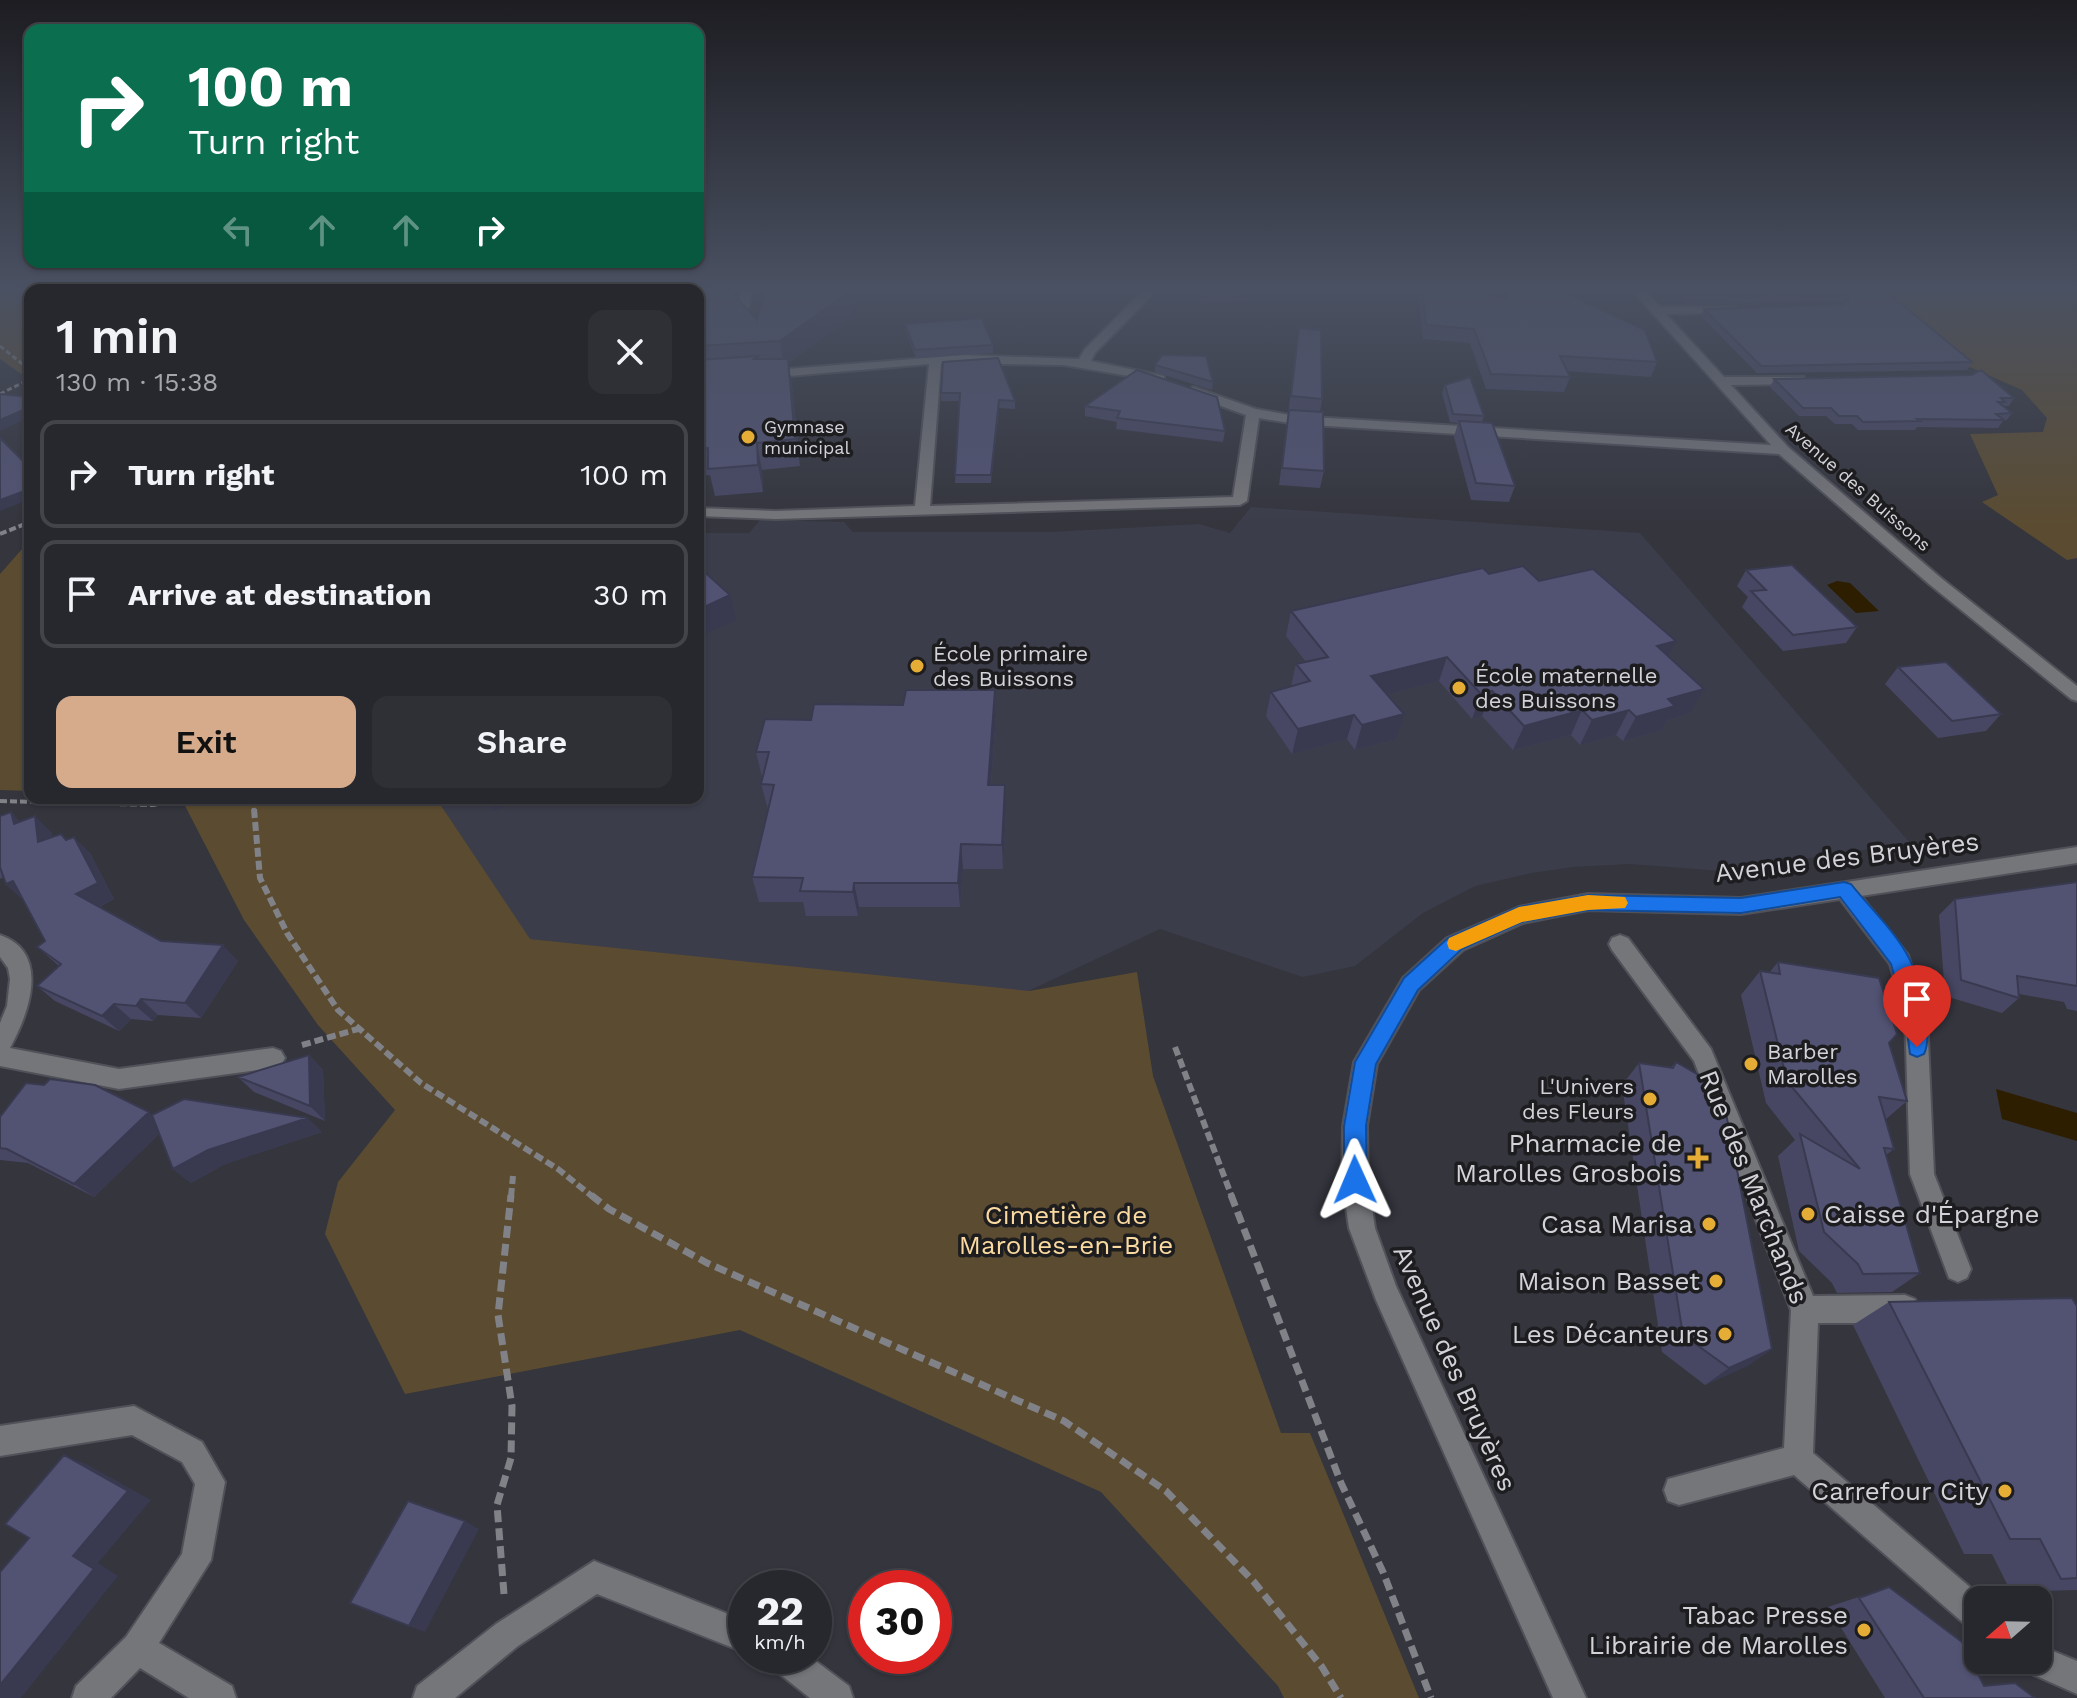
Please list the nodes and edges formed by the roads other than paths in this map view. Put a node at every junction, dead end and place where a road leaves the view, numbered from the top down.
1 (877, 366) edge
2 (935, 366) edge
3 (1104, 366) edge
4 (1706, 366) edge
5 (744, 376) edge
6 (1812, 380) edge
7 (1719, 381) junction
8 (1168, 382) edge
9 (1182, 387) edge
10 (1253, 413) junction
11 (1783, 450) junction
12 (922, 511) junction
13 (704, 512) edge
14 (2077, 695) edge
15 (2077, 855) edge
16 (1844, 889) junction
17 (0, 944) edge
18 (1620, 944) dead end
19 (0, 1045) edge
20 (0, 1056) edge
21 (273, 1058) road end
22 (1958, 1269) dead end
23 (1931, 1308) edge
24 (1805, 1310) junction
25 (0, 1441) edge
26 (1798, 1459) junction
27 (1679, 1490) dead end
28 (1964, 1603) edge
29 (728, 1630) edge
30 (137, 1648) junction
31 (2052, 1667) edge
32 (806, 1674) edge
33 (2077, 1678) edge
34 (88, 1698) edge
35 (220, 1698) edge
36 (429, 1698) edge
37 (837, 1698) edge
38 (1570, 1698) edge

1 - 5 street
2 - 12 street
3 - 8 street
4 - 7 street, Avenue des Buissons
6 - 7 street
7 - 11 street, Avenue des Buissons
9 - 10 street
10 - 11 street
10 - 12 street
11 - 14 street, Avenue des Buissons
12 - 13 street
15 - 16 street, Avenue des Bruyères
16 - 22 street
16 - 38 street, Avenue des Bruyères
17 - 19 street
18 - 24 street, Rue des Marchands
20 - 21 street
23 - 24 street
24 - 26 street, Rue des Marchands
25 - 30 street
26 - 27 street
26 - 28 street
29 - 36 street
30 - 34 street
30 - 35 street
31 - 33 street
32 - 37 street

